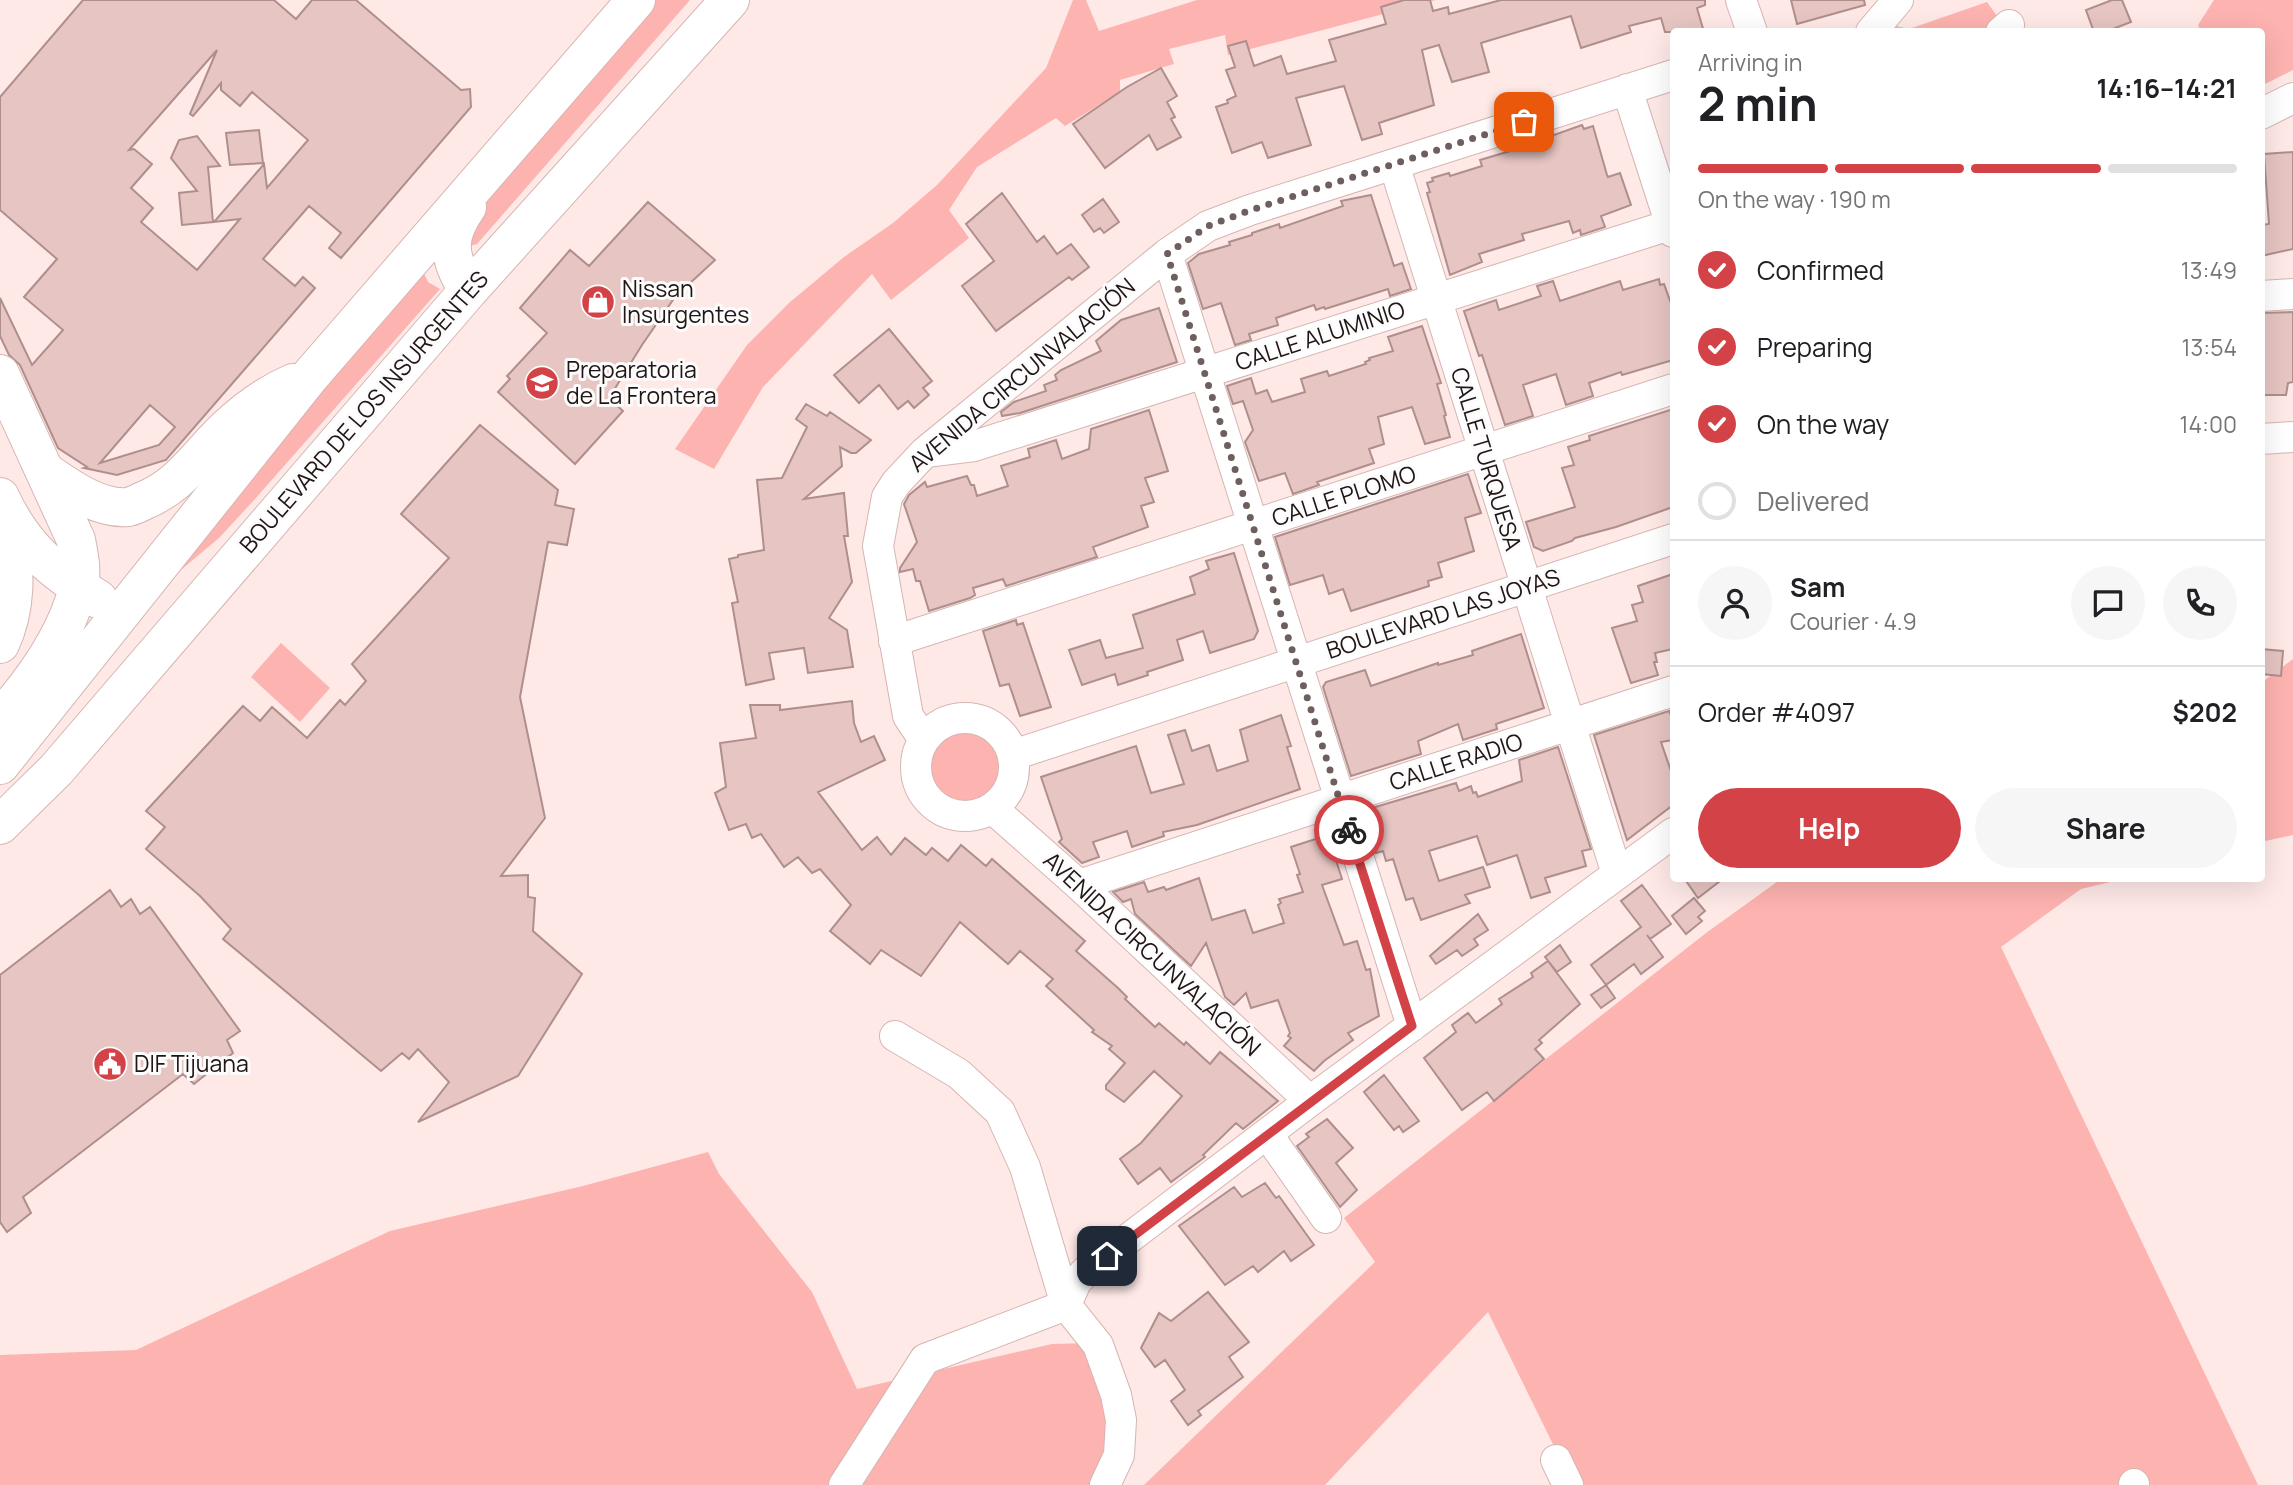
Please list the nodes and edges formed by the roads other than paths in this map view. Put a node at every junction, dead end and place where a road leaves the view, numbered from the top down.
1 (636, 0) edge
2 (730, 0) edge
3 (1741, 0) edge
4 (1898, 0) edge
5 (1751, 28) edge
6 (1874, 28) edge
7 (1670, 76) edge
8 (1627, 89) junction
9 (2293, 98) edge
10 (2265, 112) edge
11 (510, 145) junction
12 (1394, 164) junction
13 (1670, 221) edge
14 (1670, 228) edge
15 (1167, 254) junction
16 (468, 291) junction
17 (2293, 294) edge
18 (2265, 296) edge
19 (1436, 299) junction
20 (1204, 373) junction
21 (0, 374) edge
22 (311, 375) junction
23 (1670, 390) edge
24 (2293, 437) edge
25 (2265, 439) edge
26 (1484, 450) junction
27 (925, 452) junction
28 (46, 472) junction
29 (4, 506) edge
30 (1253, 525) junction
31 (1670, 540) edge
32 (79, 587) junction
33 (1526, 587) junction
34 (122, 613) junction
35 (173, 634) junction
36 (894, 640) junction
37 (0, 644) edge
38 (1296, 662) junction
39 (1670, 692) edge
40 (0, 719) edge
41 (1569, 725) junction
42 (924, 740) junction
43 (1013, 755) junction
44 (0, 765) edge
45 (1340, 800) junction
46 (992, 808) junction
47 (0, 825) edge
48 (1670, 835) edge
49 (1617, 874) junction
50 (1079, 885) junction
51 (1412, 1026) junction
52 (895, 1036) dead end
53 (1310, 1101) junction
54 (1268, 1135) junction
55 (1326, 1218) dead end
56 (1066, 1305) junction
57 (844, 1485) edge
58 (1105, 1485) edge

1 - 11 main road
2 - 16 main road, BOULEVARD DE LOS INSURGENTES
3 - 5 street
4 - 6 street
7 - 8 street, AVENIDA CIRCUNVALACIÓN
8 - 12 street, AVENIDA CIRCUNVALACIÓN
8 - 13 street
9 - 10 street
11 - 16 main road
11 - 22 main road
12 - 15 street, AVENIDA CIRCUNVALACIÓN
12 - 19 street, CALLE TURQUESA
14 - 19 street, CALLE ALUMINIO
15 - 20 street
15 - 27 street, AVENIDA CIRCUNVALACIÓN
16 - 35 main road, BOULEVARD DE LOS INSURGENTES
17 - 18 street
19 - 20 street, CALLE ALUMINIO
19 - 26 street, CALLE TURQUESA
20 - 27 street, CALLE ALUMINIO
20 - 30 street
21 - 28 main road
22 - 28 main road
22 - 34 main road
23 - 26 street, CALLE PLOMO
24 - 25 street
26 - 30 street, CALLE PLOMO
26 - 33 street, CALLE TURQUESA
27 - 36 street, AVENIDA CIRCUNVALACIÓN
28 - 32 main road
29 - 32 main road
29 - 37 main road
30 - 36 street, CALLE PLOMO
30 - 38 street
31 - 33 street, BOULEVARD LAS JOYAS
32 - 34 main road
32 - 40 main road
33 - 38 street, BOULEVARD LAS JOYAS
33 - 41 street, CALLE TURQUESA
34 - 35 main road
34 - 44 main road
35 - 47 main road, BOULEVARD DE LOS INSURGENTES
36 - 42 street, AVENIDA CIRCUNVALACIÓN
38 - 43 street, BOULEVARD LAS JOYAS
38 - 45 street
39 - 41 street, CALLE RADIO
41 - 45 street, CALLE RADIO
41 - 49 street, CALLE TURQUESA
42 - 43 street
42 - 46 street
43 - 46 street
45 - 50 street, CALLE RADIO
45 - 51 street
46 - 50 street, AVENIDA CIRCUNVALACIÓN
48 - 49 street
49 - 51 street
50 - 53 street, AVENIDA CIRCUNVALACIÓN
51 - 53 street
52 - 56 street
53 - 54 street
54 - 55 street
54 - 56 street
56 - 57 street
56 - 58 street

